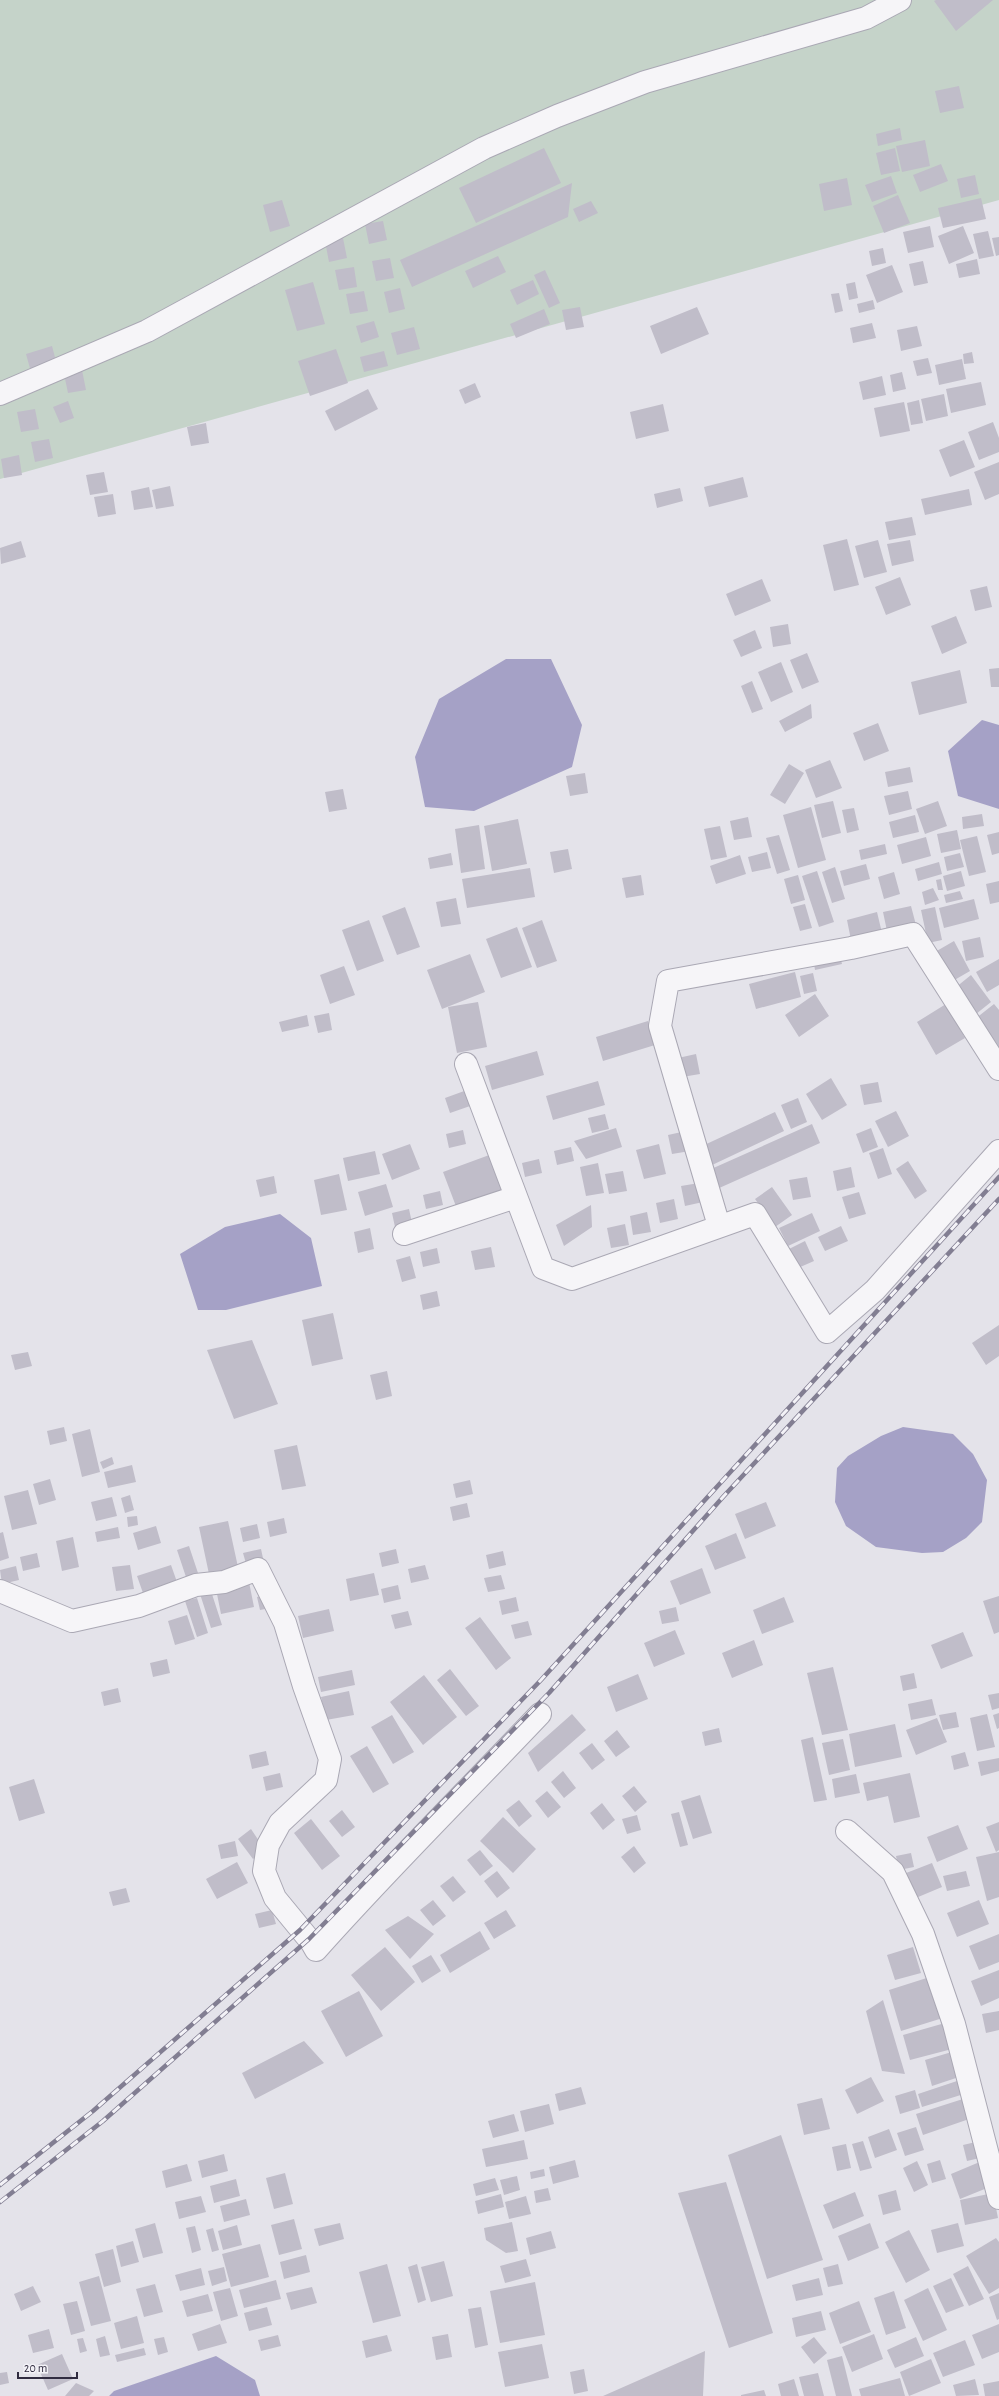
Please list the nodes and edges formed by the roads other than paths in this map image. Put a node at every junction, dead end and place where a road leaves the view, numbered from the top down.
1 (900, 0) edge
2 (0, 394) edge
3 (466, 1064) dead end
4 (999, 1069) edge
5 (999, 1151) edge
6 (516, 1197) junction
7 (719, 1226) junction
8 (404, 1234) dead end
9 (0, 1591) edge
10 (540, 1714) dead end
11 (847, 1831) dead end
12 (999, 2198) edge

1 - 2 street
3 - 6 street
4 - 7 street
5 - 7 street
6 - 7 street
6 - 8 street
9 - 10 street
11 - 12 street

